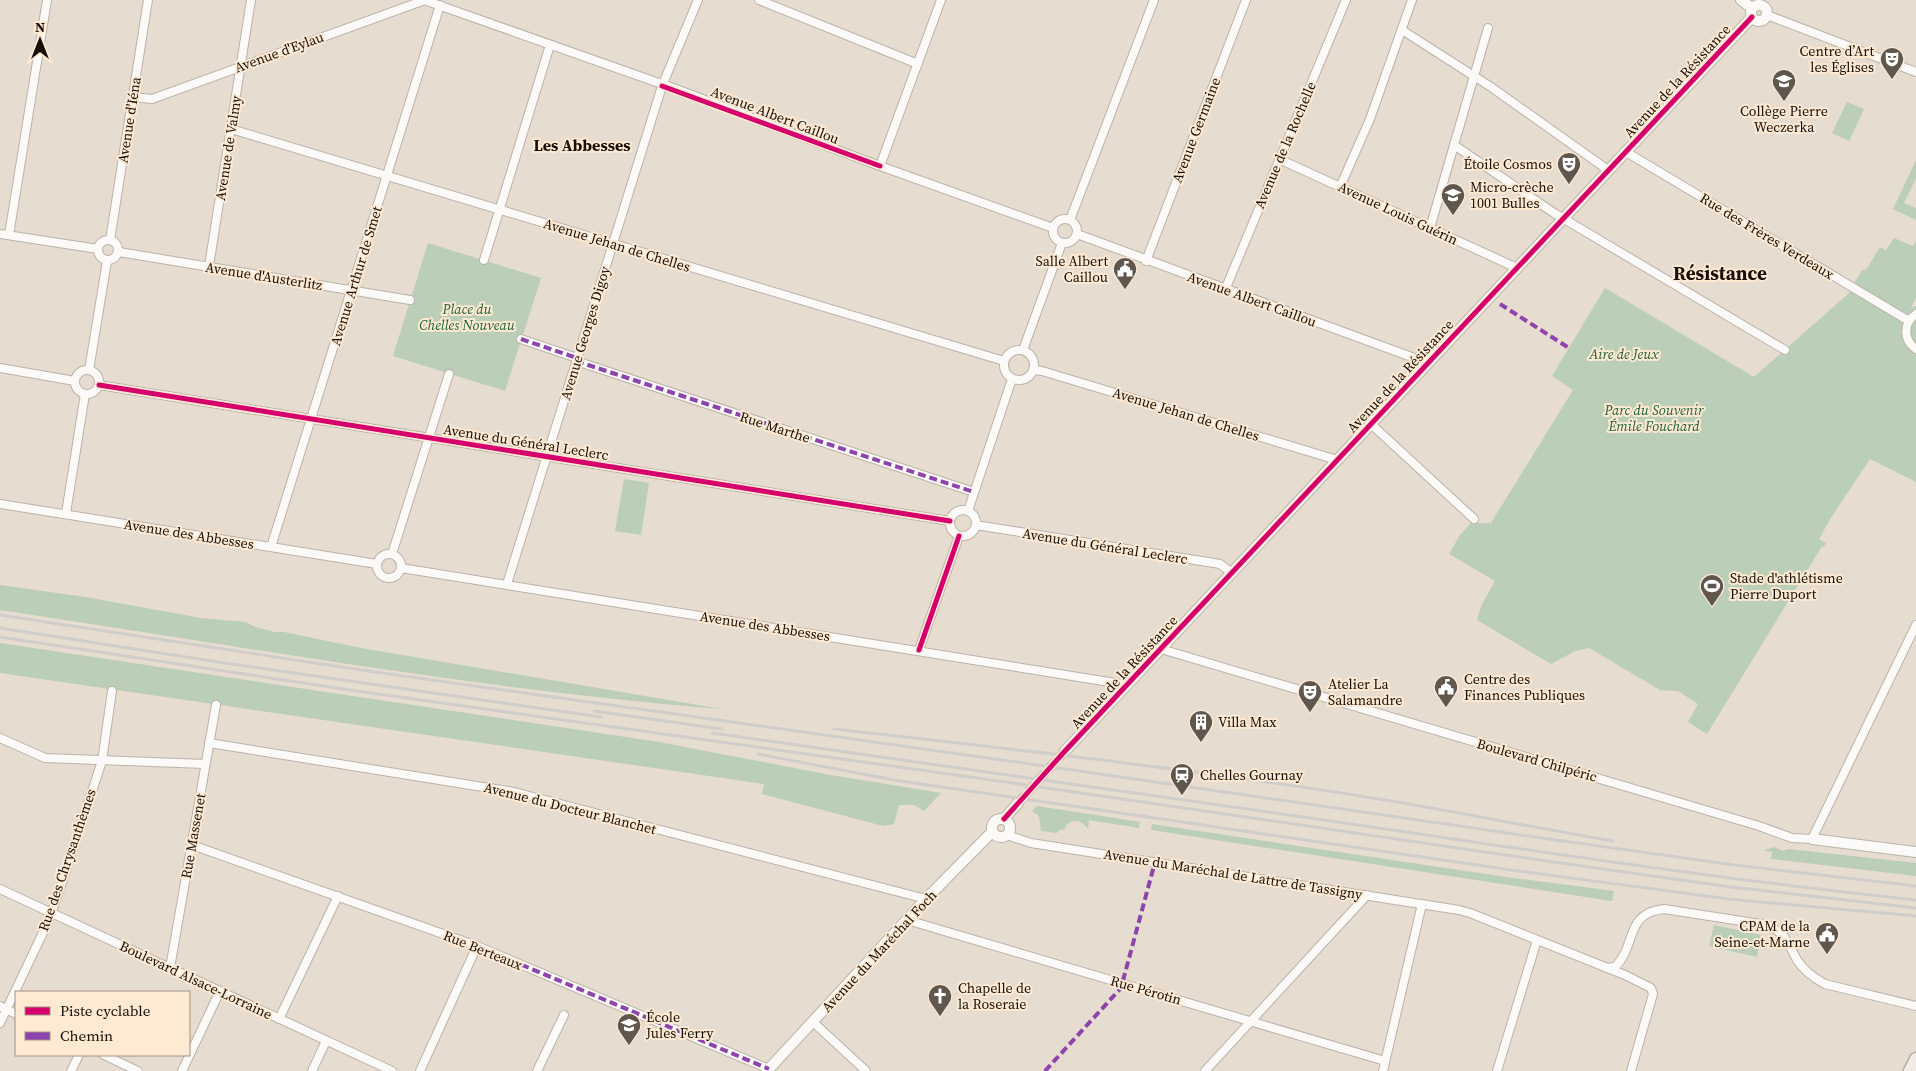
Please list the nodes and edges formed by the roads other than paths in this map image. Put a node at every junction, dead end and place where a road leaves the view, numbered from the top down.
1 (47, 0) edge
2 (148, 0) edge
3 (251, 0) edge
4 (424, 0) edge
5 (698, 0) edge
6 (759, 0) edge
7 (941, 0) edge
8 (1154, 0) edge
9 (1246, 0) edge
10 (1346, 0) edge
11 (1412, 0) edge
12 (1741, 0) edge
13 (440, 5) junction
14 (1752, 12) junction
15 (1767, 15) joint
16 (1488, 28) dead end
17 (1402, 30) junction
18 (550, 45) junction
19 (918, 64) junction
20 (240, 66) junction
21 (1916, 72) edge
22 (1474, 76) junction
23 (662, 86) junction
24 (133, 97) junction
25 (230, 129) junction
26 (1454, 145) junction
27 (1626, 152) junction
28 (1279, 159) junction
29 (880, 166) junction
30 (1608, 170) junction
31 (387, 176) junction
32 (1340, 187) junction
33 (500, 210) junction
34 (1563, 218) junction
35 (1070, 220) junction
36 (1053, 228) junction
37 (1430, 228) junction
38 (0, 234) edge
39 (1077, 234) junction
40 (9, 235) junction
41 (110, 240) junction
42 (613, 243) junction
43 (1062, 243) junction
44 (98, 249) junction
45 (119, 252) junction
46 (484, 260) dead end
47 (107, 261) junction
48 (1146, 261) junction
49 (209, 266) junction
50 (1517, 268) junction
51 (351, 290) junction
52 (1225, 290) junction
53 (410, 300) dead end
54 (1916, 314) edge
55 (1909, 321) junction
56 (521, 339) dead end
57 (1916, 349) edge
58 (1024, 350) junction
59 (1784, 350) dead end
60 (576, 360) junction
61 (1004, 362) junction
62 (1428, 363) junction
63 (0, 368) edge
64 (89, 370) junction
65 (1034, 370) junction
66 (449, 374) dead end
67 (1012, 379) junction
68 (75, 381) junction
69 (99, 385) junction
70 (85, 394) junction
71 (312, 419) junction
72 (1371, 424) junction
73 (429, 437) junction
74 (546, 457) junction
75 (1337, 460) junction
76 (974, 492) junction
77 (0, 504) edge
78 (968, 511) junction
79 (66, 513) junction
80 (1474, 519) dead end
81 (950, 521) junction
82 (976, 525) junction
83 (959, 536) junction
84 (271, 547) junction
85 (392, 554) junction
86 (377, 564) junction
87 (401, 568) junction
88 (1232, 573) junction
89 (506, 584) junction
90 (1916, 625) edge
91 (1161, 649) junction
92 (919, 650) junction
93 (1128, 685) junction
94 (112, 690) dead end
95 (216, 705) dead end
96 (0, 738) edge
97 (209, 743) junction
98 (1065, 751) tunnel mouth
99 (102, 761) junction
100 (205, 764) junction
101 (1018, 803) tunnel mouth
102 (1004, 819) junction
103 (992, 832) junction
104 (1007, 835) junction
105 (1812, 839) junction
106 (192, 845) junction
107 (1916, 852) edge
108 (0, 889) edge
109 (1367, 895) junction
110 (338, 896) junction
111 (926, 899) junction
112 (1422, 904) junction
113 (51, 912) junction
114 (907, 920) junction
115 (1537, 940) junction
116 (477, 946) junction
117 (170, 968) junction
118 (1607, 968) junction
119 (220, 991) junction
120 (1916, 1006) edge
121 (3, 1007) edge
122 (15, 1013) edge
123 (564, 1015) dead end
124 (279, 1019) junction
125 (1251, 1021) junction
126 (0, 1022) edge
127 (813, 1022) junction
128 (326, 1040) junction
129 (190, 1054) edge
130 (78, 1056) edge
131 (106, 1056) edge
132 (189, 1056) edge
133 (1916, 1060) edge
134 (1385, 1061) junction
135 (768, 1070) edge
136 (71, 1071) edge
137 (138, 1071) edge
138 (182, 1071) edge
139 (312, 1071) edge
140 (392, 1071) edge
141 (420, 1071) edge
142 (537, 1071) edge
143 (866, 1071) edge
144 (1205, 1071) edge
145 (1383, 1071) edge
146 (1497, 1071) edge
147 (1631, 1071) edge
148 (1910, 1071) edge

1 - 40 street
2 - 24 street, Avenue d'Iéna
3 - 20 street, Avenue de Valmy
4 - 13 street, Avenue Albert Caillou
4 - 20 street, Avenue d'Eylau
5 - 23 street, Avenue Georges Digoy
6 - 19 street
7 - 19 street
8 - 35 street
9 - 48 street, Avenue Germaine
10 - 28 street, Avenue de la Rochelle
11 - 17 street
12 - 14 street
13 - 18 street, Avenue Albert Caillou
13 - 31 street, Avenue Arthur de Smet
14 - 15 street
14 - 27 street, Avenue de la Résistance
15 - 21 street
16 - 22 street
17 - 22 street
17 - 32 street
18 - 23 street, Avenue Albert Caillou
18 - 33 street
19 - 29 street
20 - 24 street, Avenue d'Eylau
20 - 25 street, Avenue de Valmy
22 - 26 street
22 - 30 street
23 - 29 street, Avenue Albert Caillou
23 - 42 street, Avenue Georges Digoy
24 - 41 street, Avenue d'Iéna
25 - 31 street, Avenue Jehan de Chelles
25 - 49 street, Avenue de Valmy
26 - 34 street
26 - 37 street
27 - 30 street, Avenue de la Résistance
27 - 55 street, Rue des Frères Verdeaux
28 - 32 street, Avenue Louis Guérin
28 - 52 street, Avenue de la Rochelle
29 - 36 street, Avenue Albert Caillou
30 - 34 street, Avenue de la Résistance
31 - 33 street, Avenue Jehan de Chelles
31 - 51 street, Avenue Arthur de Smet
32 - 37 street, Avenue Louis Guérin
33 - 42 street, Avenue Jehan de Chelles
33 - 46 street
34 - 50 street, Avenue de la Résistance
34 - 59 street
35 - 36 street
35 - 39 street
36 - 43 street
37 - 50 street, Avenue Louis Guérin
38 - 40 street
39 - 43 street
39 - 48 street, Avenue Albert Caillou
40 - 44 street
41 - 44 street
41 - 45 street
42 - 60 street, Avenue Georges Digoy
42 - 61 street, Avenue Jehan de Chelles
43 - 58 street
44 - 47 street
45 - 47 street
45 - 49 street, Avenue d'Austerlitz
47 - 64 street
48 - 52 street, Avenue Albert Caillou
49 - 51 street, Avenue d'Austerlitz
50 - 62 street, Avenue de la Résistance
51 - 53 street, Avenue d'Austerlitz
51 - 71 street, Avenue Arthur de Smet
52 - 62 street, Avenue Albert Caillou
54 - 55 street
55 - 57 street
56 - 60 street, Rue Marthe
58 - 61 street
58 - 65 street
60 - 74 street, Avenue Georges Digoy
60 - 76 street, Rue Marthe
61 - 67 street
62 - 72 street, Avenue de la Résistance
63 - 68 street
64 - 68 street
64 - 69 street
65 - 67 street
65 - 75 street, Avenue Jehan de Chelles
66 - 73 street
67 - 76 street
68 - 70 street
69 - 70 street
69 - 71 street, Avenue du Général Leclerc
70 - 79 street
71 - 73 street, Avenue du Général Leclerc
71 - 84 street, Avenue Arthur de Smet
72 - 75 street, Avenue de la Résistance
72 - 80 street
73 - 74 street, Avenue du Général Leclerc
73 - 85 street
74 - 81 street, Avenue du Général Leclerc
74 - 89 street, Avenue Georges Digoy
75 - 88 street, Avenue de la Résistance
76 - 78 street
77 - 79 street, Avenue des Abbesses
78 - 81 street
78 - 82 street
79 - 84 street, Avenue des Abbesses
81 - 83 street
82 - 83 street
82 - 88 street, Avenue du Général Leclerc
83 - 92 street
84 - 86 street, Avenue des Abbesses
85 - 86 street
85 - 87 street
86 - 87 street
87 - 89 street, Avenue des Abbesses
88 - 91 street, Avenue de la Résistance
89 - 92 street, Avenue des Abbesses
90 - 105 street
91 - 93 street, Avenue de la Résistance
91 - 105 street, Boulevard Chilpéric
92 - 93 street, Avenue des Abbesses
93 - 98 street, Avenue de la Résistance
94 - 99 street, Rue des Chrysanthèmes
95 - 97 street, Rue Massenet
96 - 99 street
97 - 100 street, Rue Massenet
97 - 111 street, Avenue du Docteur Blanchet
99 - 100 street
99 - 113 street, Rue des Chrysanthèmes
100 - 106 street, Rue Massenet
101 - 102 street, Avenue du Maréchal Foch
102 - 103 street, Avenue du Maréchal Foch
102 - 104 street
103 - 104 street
103 - 111 street, Avenue du Maréchal Foch
104 - 109 street, Avenue du Maréchal de Lattre de Tassigny
105 - 107 street, Boulevard Chilpéric
106 - 110 street, Rue Berteaux
106 - 117 street, Rue Massenet
108 - 113 street, Boulevard Alsace-Lorraine
109 - 112 street, Avenue du Maréchal de Lattre de Tassigny
109 - 125 street
110 - 116 street, Rue Berteaux
110 - 124 street
111 - 114 street, Avenue du Maréchal Foch
112 - 115 street, Avenue du Maréchal de Lattre de Tassigny
112 - 134 street
113 - 117 street, Boulevard Alsace-Lorraine
113 - 121 street, Rue des Chrysanthèmes
114 - 125 street, Rue Pérotin
114 - 127 street, Avenue du Maréchal Foch
115 - 118 street, Avenue du Maréchal de Lattre de Tassigny
115 - 146 street
116 - 135 street, Rue Berteaux
116 - 141 street
117 - 119 street, Boulevard Alsace-Lorraine
118 - 120 street
118 - 147 street, Avenue du Maréchal de Lattre de Tassigny
119 - 124 street, Boulevard Alsace-Lorraine
119 - 129 street
121 - 122 street
121 - 126 street, Rue des Chrysanthèmes
123 - 142 street
124 - 128 street, Boulevard Alsace-Lorraine
125 - 134 street, Rue Pérotin
125 - 144 street
127 - 135 street, Avenue du Maréchal Foch
127 - 143 street
128 - 139 street
128 - 140 street, Boulevard Alsace-Lorraine
130 - 136 street
131 - 137 street
132 - 138 street
133 - 148 main road
134 - 145 street

